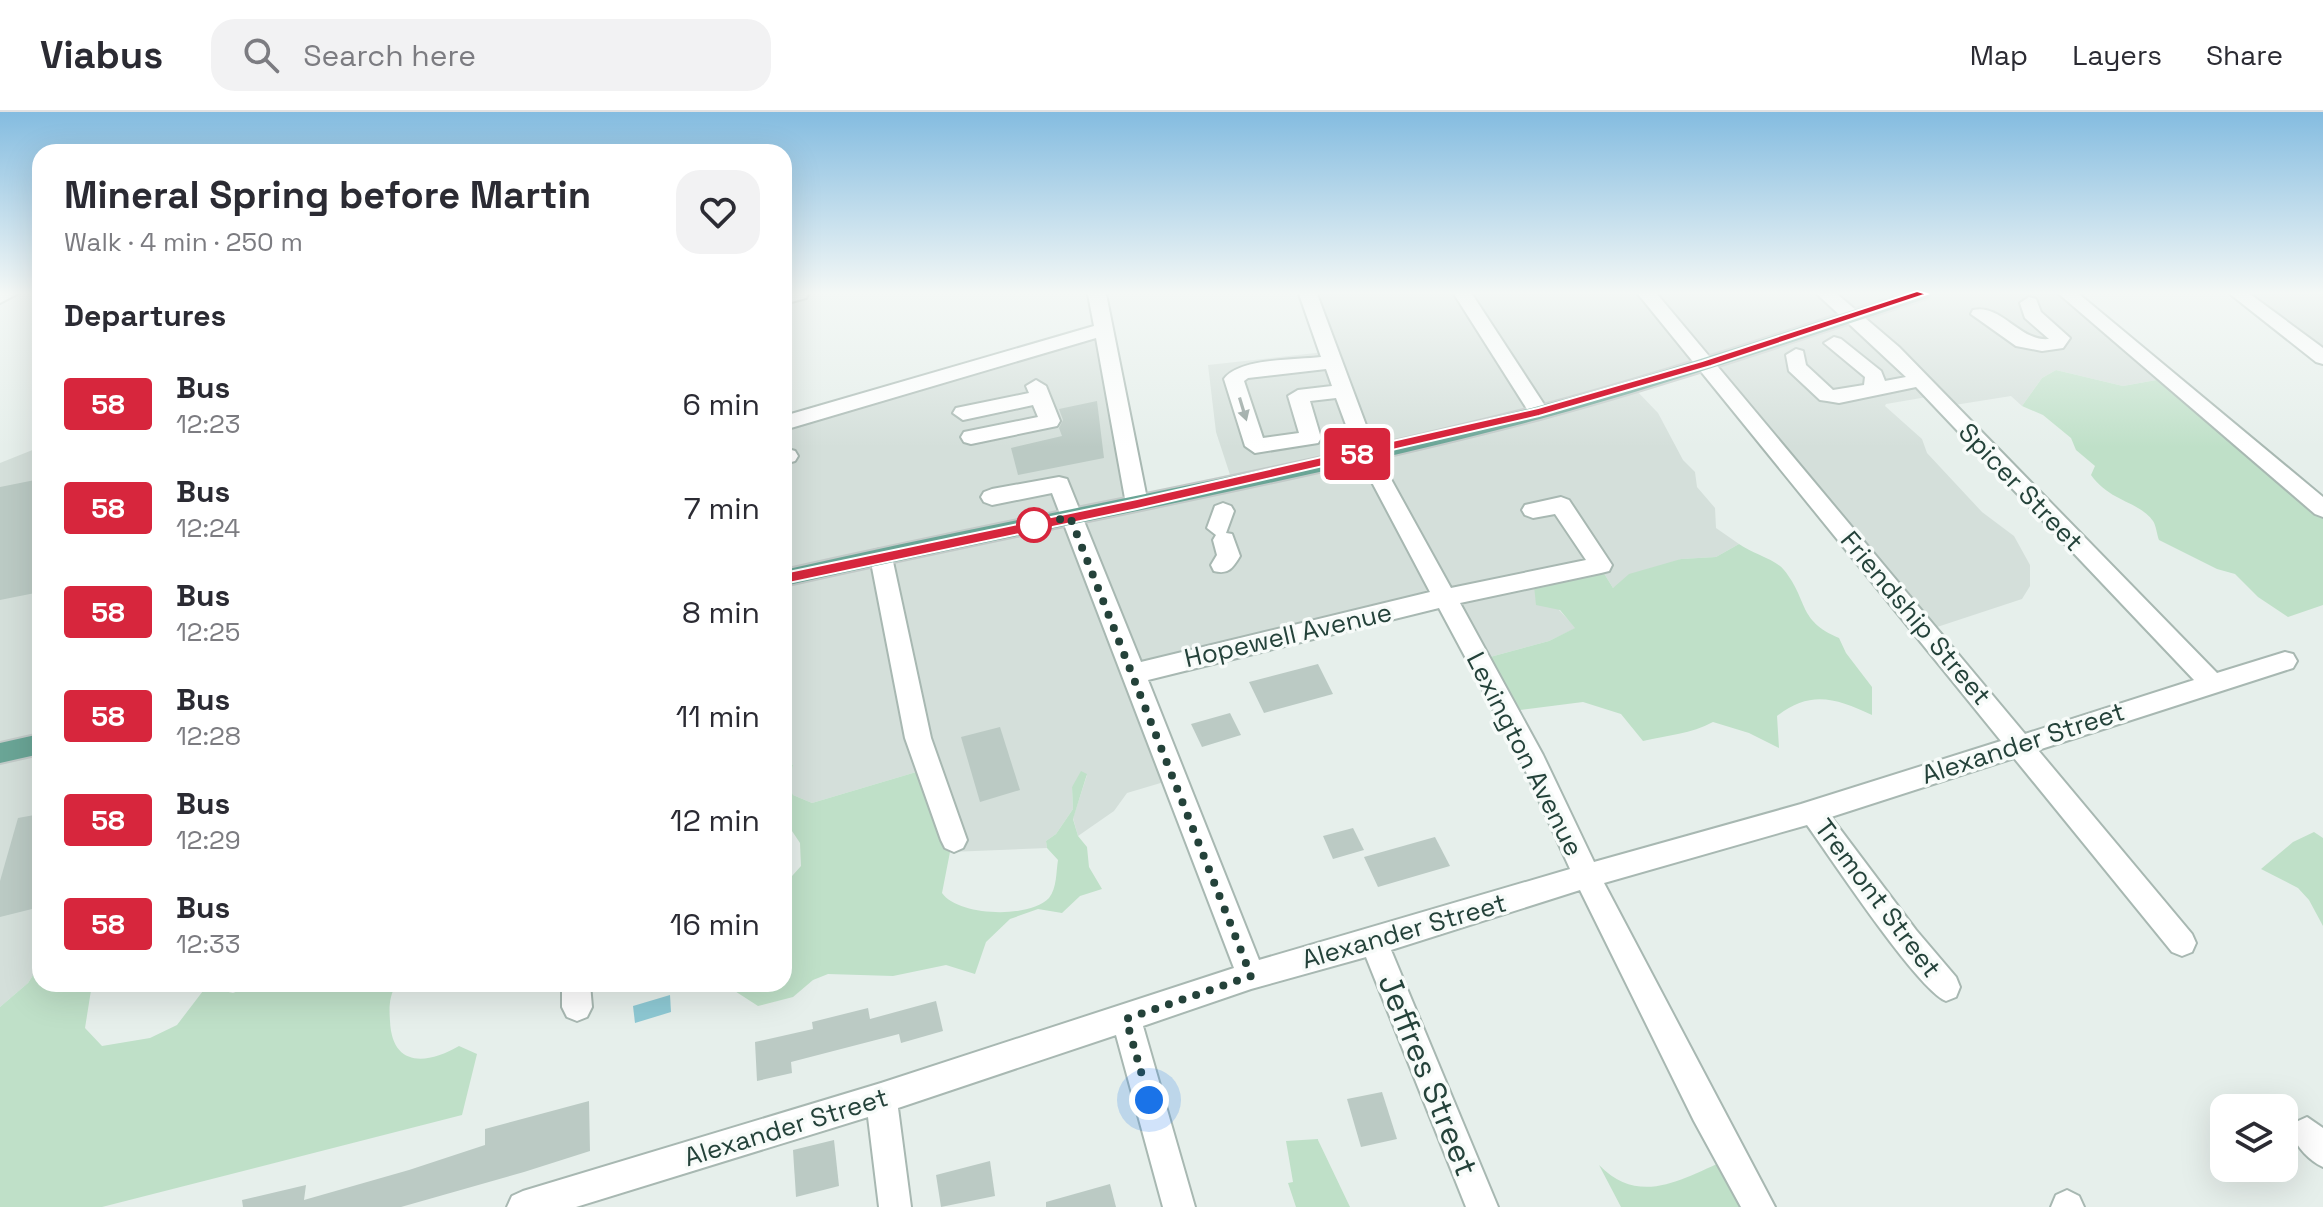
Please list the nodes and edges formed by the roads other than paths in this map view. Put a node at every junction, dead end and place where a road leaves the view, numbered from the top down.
1 (1049, 345) edge
2 (1107, 345) edge
3 (1327, 345) edge
4 (1496, 345) edge
5 (1691, 345) edge
6 (1762, 345) edge
7 (1837, 345) edge
8 (1883, 345) edge
9 (2129, 345) edge
10 (2306, 345) edge
11 (1796, 355) dead end
12 (2323, 358) edge
13 (1333, 362) junction
14 (1706, 363) junction
15 (1308, 365) junction
16 (1920, 380) junction
17 (1871, 390) junction
18 (1344, 391) junction
19 (1319, 394) junction
20 (1539, 412) junction
21 (963, 413) dead end
22 (792, 421) edge
23 (971, 437) dead end
24 (1366, 452) junction
25 (992, 497) dead end
26 (1137, 504) junction
27 (2323, 509) edge
28 (1533, 510) dead end
29 (1070, 517) junction
30 (1222, 526) dead end
31 (881, 557) junction
32 (1222, 565) dead end
33 (792, 576) edge
34 (1443, 598) junction
35 (2285, 661) dead end
36 (1133, 676) junction
37 (2213, 684) junction
38 (2021, 745) junction
39 (32, 746) edge
40 (0, 753) edge
41 (1811, 810) junction
42 (954, 840) dead end
43 (1586, 876) junction
44 (1374, 942) junction
45 (2182, 943) dead end
46 (1251, 976) junction
47 (1946, 987) dead end
48 (1126, 1019) junction
49 (881, 1098) junction
50 (523, 1207) edge
51 (895, 1207) edge
52 (1179, 1207) edge
53 (1482, 1207) edge
54 (1759, 1207) edge

1 - 22 street
2 - 26 street
3 - 13 street, Lexington Avenue
4 - 20 street
5 - 14 street, Friendship Street
6 - 14 main road
7 - 17 street
8 - 16 street, Spicer Street
9 - 27 street
10 - 12 street
11 - 17 street
13 - 15 street
13 - 18 street, Lexington Avenue
14 - 20 main road
14 - 38 street, Friendship Street
15 - 19 street
15 -> 19 street
16 - 17 street
16 - 37 street, Spicer Street
18 - 19 street
18 - 24 street, Lexington Avenue
20 - 24 main road
21 - 23 street
24 - 26 main road
24 - 34 street, Lexington Avenue
25 - 29 street
26 - 29 main road
28 - 34 street, Hopewell Avenue
29 - 31 main road
29 - 36 street
30 - 32 street
31 - 33 main road
31 - 42 street
34 - 36 street, Hopewell Avenue
34 - 43 street, Lexington Avenue
35 - 37 street, Alexander Street
36 - 46 street
37 - 38 street, Alexander Street
38 - 41 street, Alexander Street
38 - 45 street, Friendship Street
39 - 40 main road
41 - 43 street, Alexander Street
41 - 47 street, Tremont Street
43 - 44 street, Alexander Street
43 - 54 street, Lexington Avenue
44 - 46 street, Alexander Street
44 - 53 street, Jeffres Street
46 - 48 street, Alexander Street
48 - 49 street, Alexander Street
48 - 52 street
49 - 50 street, Alexander Street
49 - 51 street

